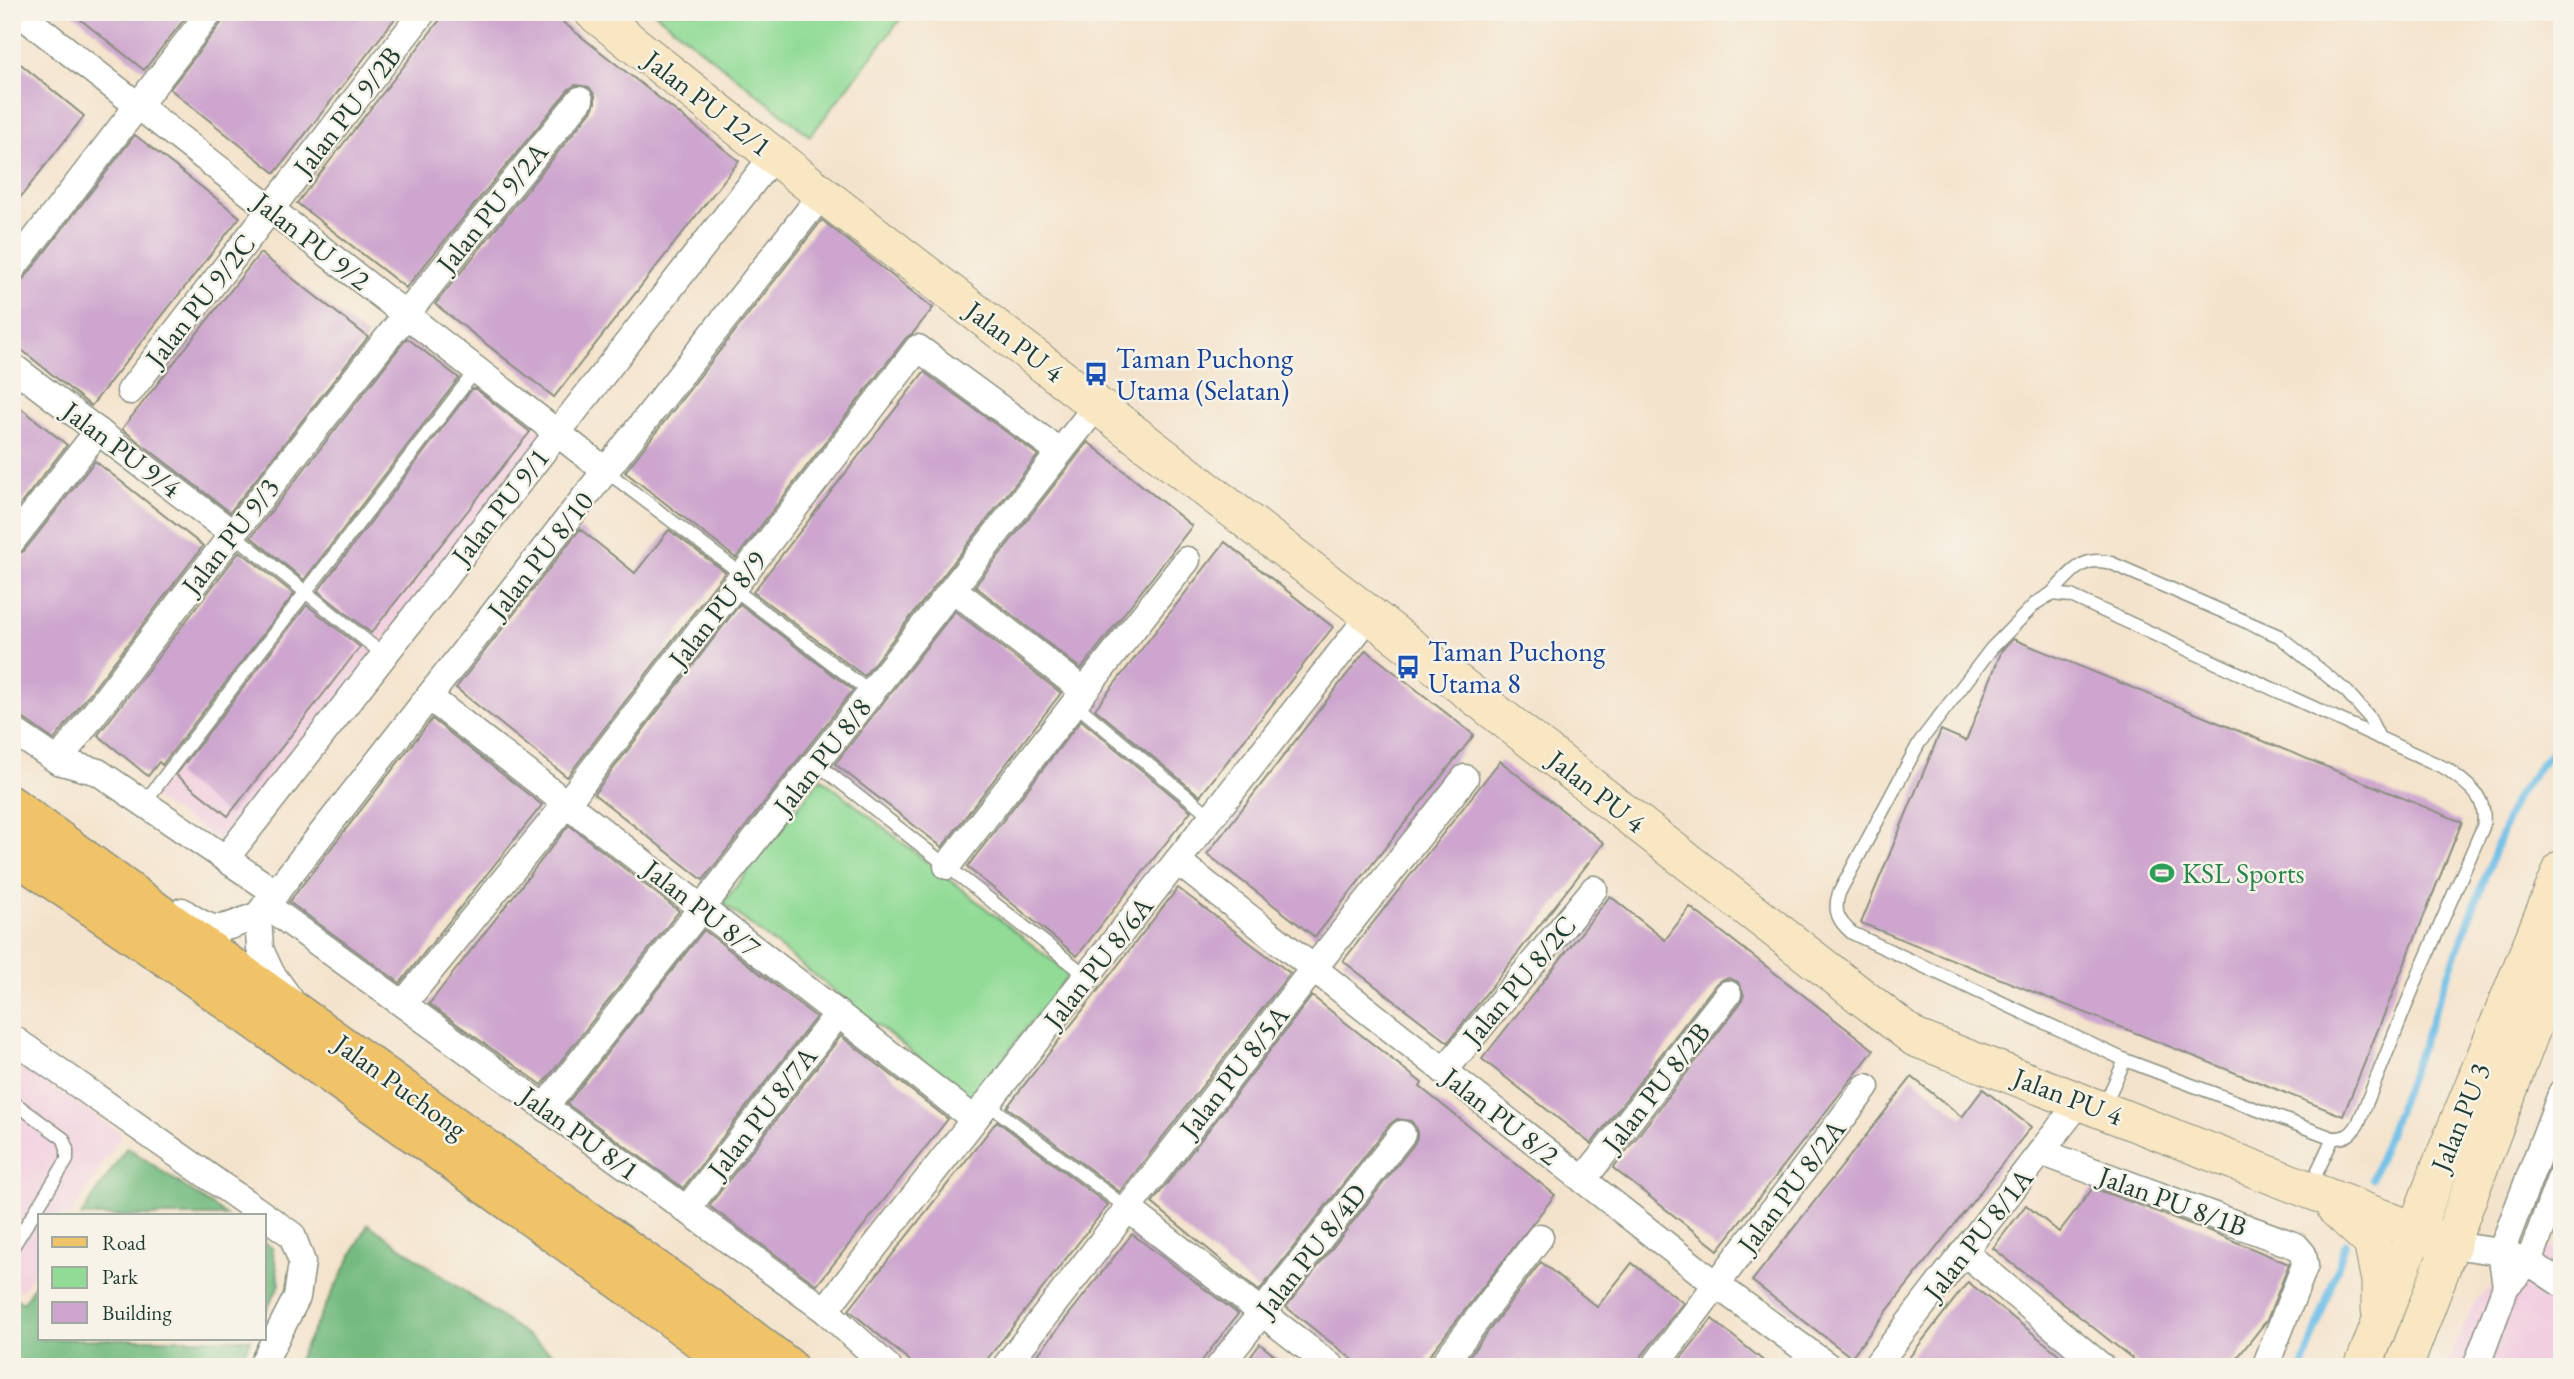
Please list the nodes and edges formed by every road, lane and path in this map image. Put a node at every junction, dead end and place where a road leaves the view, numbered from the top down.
1 (18, 12) edge
2 (210, 12) edge
3 (423, 12) edge
4 (593, 12) edge
5 (580, 100) dead end
6 (138, 106) junction
7 (774, 155) junction
8 (822, 194) junction
9 (271, 210) junction
10 (12, 269) edge
11 (405, 314) junction
12 (12, 366) edge
13 (476, 370) junction
14 (130, 391) dead end
15 (1098, 404) junction
16 (98, 431) junction
17 (557, 433) junction
18 (1060, 452) junction
19 (606, 471) junction
20 (232, 533) junction
21 (12, 541) edge
22 (1187, 560) dead end
23 (738, 582) junction
24 (953, 589) junction
25 (306, 592) junction
26 (2051, 594) junction
27 (1370, 615) junction
28 (384, 655) junction
29 (871, 693) junction
30 (429, 697) junction
31 (1079, 697) junction
32 (12, 730) edge
33 (2379, 738) junction
34 (58, 761) junction
35 (816, 763) junction
36 (1465, 778) dead end
37 (144, 803) junction
38 (567, 803) junction
39 (12, 806) edge
40 (1212, 817) junction
41 (12, 852) edge
42 (226, 858) junction
43 (1177, 861) junction
44 (947, 866) junction
45 (2562, 869) edge
46 (122, 884) junction
47 (1594, 889) dead end
48 (267, 904) junction
49 (702, 908) junction
50 (2562, 949) edge
51 (1314, 968) junction
52 (1087, 975) junction
53 (1728, 994) dead end
54 (403, 1004) junction
55 (298, 1012) junction
56 (838, 1014) junction
57 (15, 1045) edge
58 (2125, 1060) junction
59 (1444, 1071) junction
60 (1866, 1087) dead end
61 (2562, 1092) edge
62 (12, 1101) edge
63 (2092, 1105) junction
64 (545, 1107) junction
65 (981, 1111) junction
66 (1402, 1134) dead end
67 (2452, 1137) junction
68 (2333, 1138) junction
69 (2041, 1152) junction
70 (2562, 1173) edge
71 (1583, 1180) junction
72 (2316, 1194) junction
73 (1127, 1208) junction
74 (686, 1210) junction
75 (263, 1214) edge
76 (266, 1216) edge
77 (2414, 1231) junction
78 (1540, 1237) dead end
79 (2452, 1245) junction
80 (12, 1248) edge
81 (1964, 1252) junction
82 (2501, 1252) junction
83 (2529, 1262) junction
84 (2562, 1284) edge
85 (1717, 1285) junction
86 (2506, 1286) junction
87 (825, 1310) junction
88 (1261, 1312) junction
89 (2381, 1320) junction
90 (261, 1367) edge
91 (736, 1367) edge
92 (788, 1367) edge
93 (888, 1367) edge
94 (1005, 1367) edge
95 (1219, 1367) edge
96 (1332, 1367) edge
97 (1441, 1367) edge
98 (1654, 1367) edge
99 (1829, 1367) edge
100 (1875, 1367) edge
101 (2102, 1367) edge
102 (2265, 1367) edge
103 (2363, 1367) edge
104 (2404, 1367) edge
105 (2476, 1367) edge

1 - 6 street, Jalan PU 9/2
2 - 6 street
3 - 9 street, Jalan PU 9/2B
4 - 7 street, Jalan PU 12/1
5 - 11 street, Jalan PU 9/2A
6 - 9 street, Jalan PU 9/2
6 - 10 street
7 - 8 street, Jalan PU 12/1
7 - 17 street, Jalan PU 9/1
8 - 15 street, Jalan PU 4
8 - 19 street, Jalan PU 8/10
9 - 11 street, Jalan PU 9/2
9 - 14 street, Jalan PU 9/2C
11 - 13 street, Jalan PU 9/2
11 - 20 street, Jalan PU 9/3
12 - 16 street, Jalan PU 9/4
13 - 17 street, Jalan PU 9/2
13 - 25 lane
15 - 18 street, Jalan PU 8/8
15 - 27 street, Jalan PU 4
16 - 20 street, Jalan PU 9/4
16 - 21 street
17 - 19 street, Jalan PU 9/2
17 - 28 street, Jalan PU 9/1
18 - 23 street, Jalan PU 8/9
18 - 24 street, Jalan PU 8/8
19 - 23 lane
19 - 30 street, Jalan PU 8/10
20 - 25 lane
20 - 34 street, Jalan PU 9/3
22 - 31 street
23 - 29 lane
23 - 38 street, Jalan PU 8/9
24 - 29 street, Jalan PU 8/8
24 - 31 street
25 - 28 lane
25 - 37 lane
26 - 33 lane
26 - 33 lane
26 - 58 lane
27 - 40 street, Jalan PU 8/6A
27 - 63 street, Jalan PU 4
28 - 42 street, Jalan PU 9/1
29 - 35 street, Jalan PU 8/8
30 - 38 street, Jalan PU 8/7
30 - 48 street, Jalan PU 8/10
31 - 40 lane
31 - 44 street
32 - 34 street
33 - 68 lane
34 - 37 street
35 - 44 lane
35 - 49 street, Jalan PU 8/8
36 - 51 street, Jalan PU 8/5A
37 - 42 street
38 - 49 street, Jalan PU 8/7
38 - 54 street, Jalan PU 8/9
39 - 46 main road, Jalan Puchong
40 - 43 street, Jalan PU 8/6A
41 - 91 main road, Jalan Puchong
42 - 48 street
43 - 51 street, Jalan PU 8/2
43 - 52 street, Jalan PU 8/6A
44 - 52 lane
45 - 67 street, Jalan PU 3
46 - 48 street
46 - 55 main road, Jalan Puchong
47 - 59 street, Jalan PU 8/2C
48 - 54 street, Jalan PU 8/1
48 - 55 street
49 - 56 street, Jalan PU 8/7
49 - 64 street, Jalan PU 8/8
50 - 79 street, Jalan PU 3
51 - 59 street, Jalan PU 8/2
51 - 73 street, Jalan PU 8/5A
52 - 65 street, Jalan PU 8/6A
53 - 71 street, Jalan PU 8/2B
54 - 64 street, Jalan PU 8/1
55 - 92 main road, Jalan Puchong
56 - 65 street, Jalan PU 8/7
56 - 74 street, Jalan PU 8/7A
57 - 75 street
58 - 63 lane
58 - 68 lane
59 - 71 street, Jalan PU 8/2
60 - 85 street, Jalan PU 8/2A
61 - 82 street
62 - 80 lane
63 - 69 street, Jalan PU 8/1A
63 - 72 street, Jalan PU 4
64 - 74 street, Jalan PU 8/1
65 - 73 lane
65 - 87 street, Jalan PU 8/6A
66 - 88 street, Jalan PU 8/4D
67 - 72 street
67 - 77 street, Jalan PU 3
68 - 72 lane
69 - 81 street, Jalan PU 8/1A
69 - 102 street, Jalan PU 8/1B
70 - 83 street
71 - 85 street, Jalan PU 8/2
72 - 77 street, Jalan PU 4
72 - 89 street
73 - 88 street
73 - 94 street, Jalan PU 8/5A
74 - 87 street, Jalan PU 8/1
76 - 90 street
77 - 79 street, Jalan PU 4
77 - 89 street, Jalan PU 3
78 - 97 street
79 - 82 street
79 - 104 street, Jalan PU 3
81 - 100 street, Jalan PU 8/1A
81 - 101 street
82 - 83 street
82 - 86 street
83 - 84 street
83 - 86 street
85 - 98 street, Jalan PU 8/2A
85 - 99 street, Jalan PU 8/2
86 - 105 street
87 - 93 street, Jalan PU 8/1
88 - 95 street, Jalan PU 8/4D
88 - 96 street
89 - 103 street, Jalan PU 3

